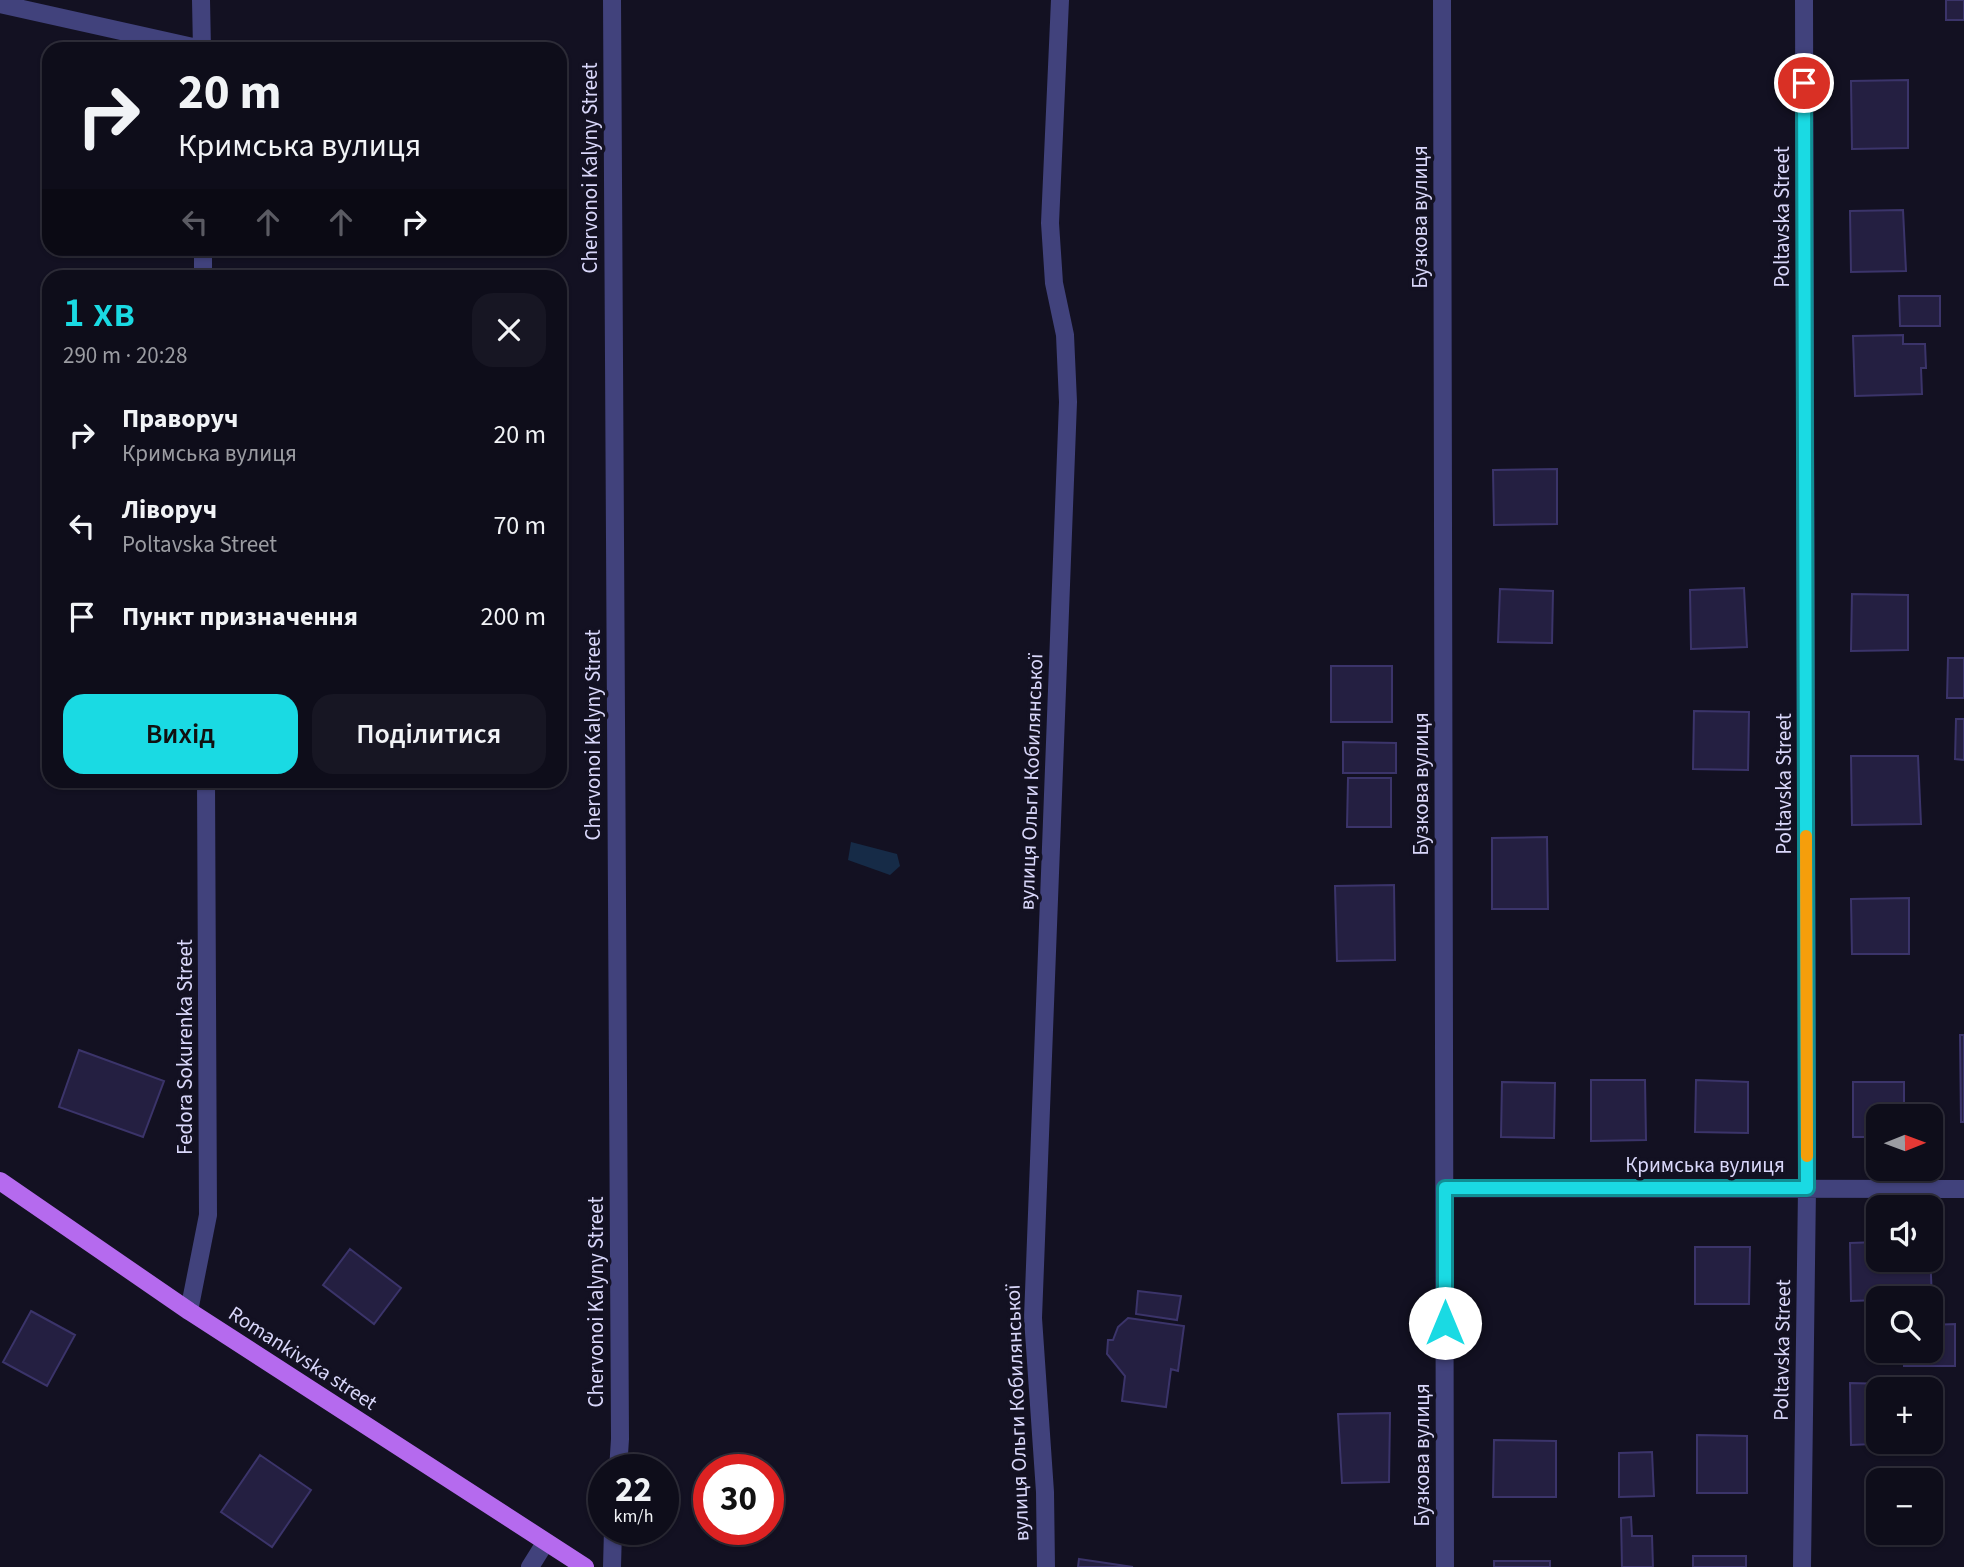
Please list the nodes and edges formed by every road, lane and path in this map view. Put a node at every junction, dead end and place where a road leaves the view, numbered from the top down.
1 (201, 0) edge
2 (612, 0) edge
3 (1060, 0) edge
4 (1442, 0) edge
5 (1804, 0) edge
6 (0, 4) edge
7 (171, 42) edge
8 (202, 42) edge
9 (206, 788) edge
10 (0, 1181) edge
11 (1445, 1188) junction
12 (1807, 1188) junction
13 (1964, 1189) edge
14 (189, 1311) junction
15 (619, 1454) edge
16 (545, 1543) junction
17 (613, 1545) edge
18 (530, 1567) edge
19 (584, 1567) edge
20 (612, 1567) edge
21 (1046, 1567) edge
22 (1445, 1567) edge
23 (1802, 1567) edge

1 - 8 street
2 - 15 street, Chervonoi Kalyny Street
3 - 21 street, вулиця Ольги Кобилянської
4 - 11 street, Бузкова вулиця
5 - 12 street, Poltavska Street
6 - 7 street
9 - 14 street, Fedora Sokurenka Street
10 - 14 main road, Romankivska street
11 - 12 street, Кримська вулиця
11 - 22 street, Бузкова вулиця
12 - 13 street, Кримська вулиця
12 - 23 street, Poltavska Street
14 - 16 main road, Romankivska street
16 - 18 street
16 - 19 main road, Romankivska street
17 - 20 street

